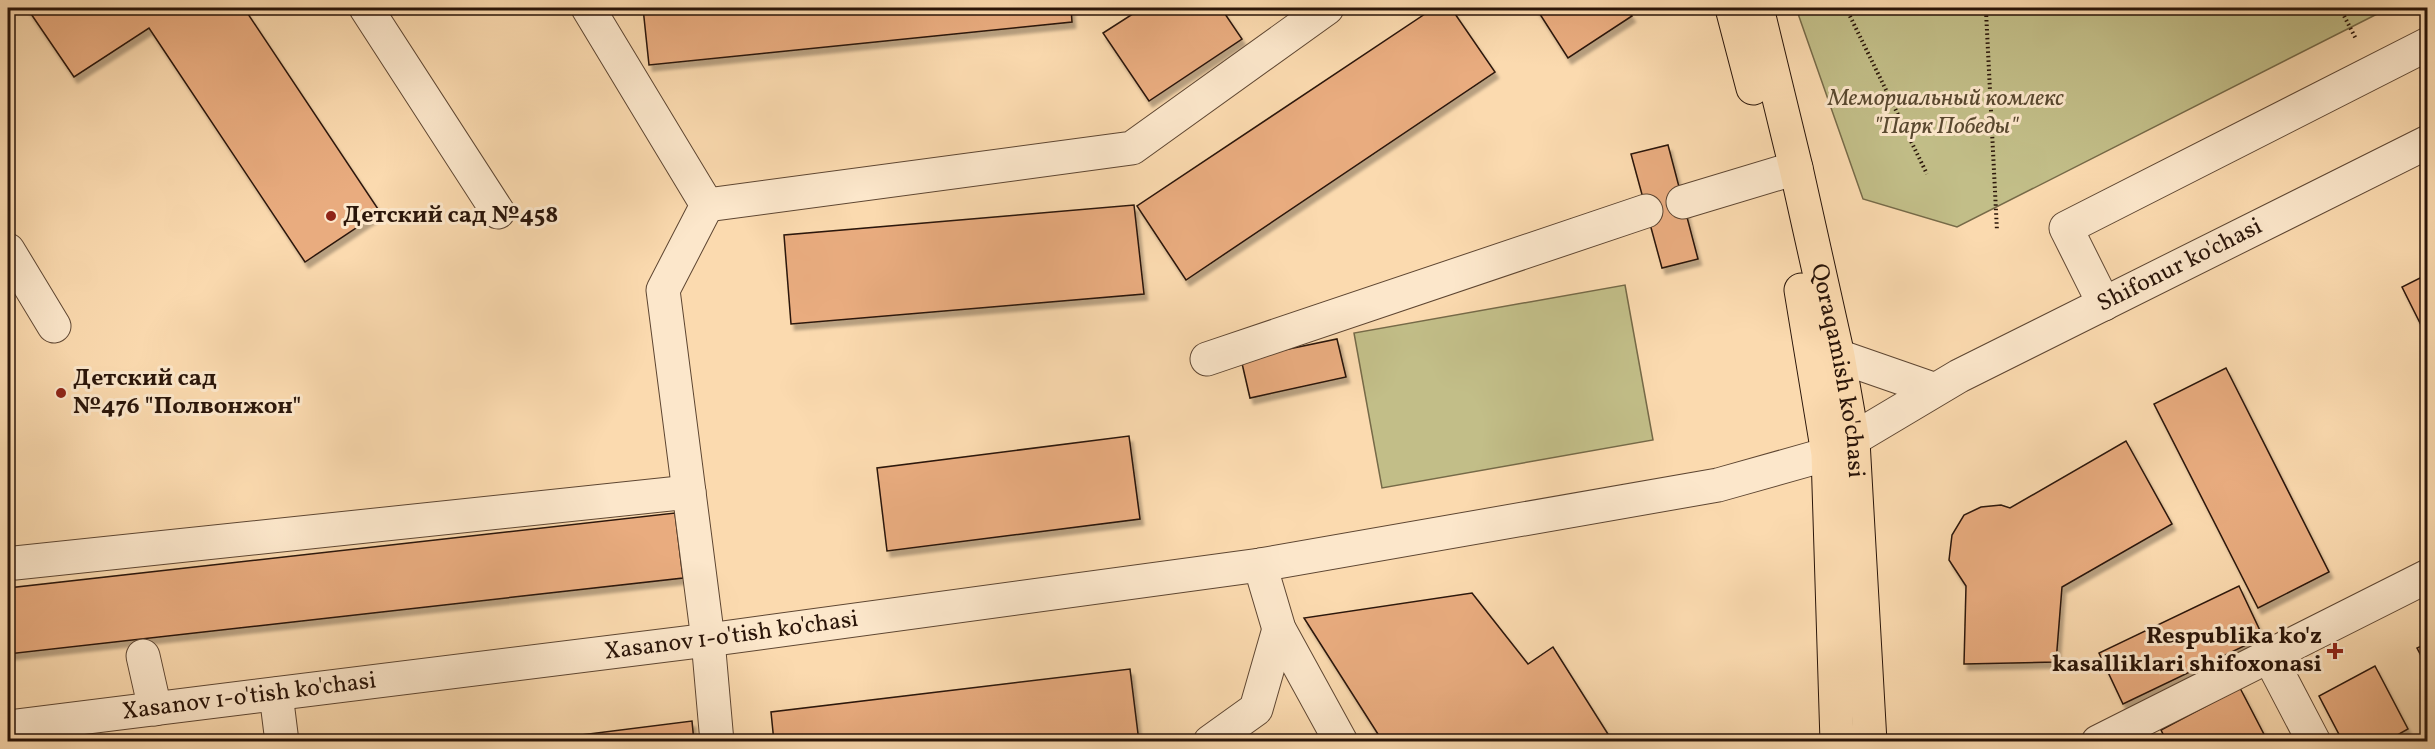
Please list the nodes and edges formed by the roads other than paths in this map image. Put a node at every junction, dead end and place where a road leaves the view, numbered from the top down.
1 (366, 8) edge
2 (588, 8) edge
3 (1327, 8) edge
4 (1732, 8) edge
5 (1757, 8) edge
6 (2427, 44) edge
7 (2427, 142) edge
8 (1786, 172) junction
9 (1683, 202) dead end
10 (707, 205) junction
11 (498, 212) dead end
12 (1646, 212) dead end
13 (8, 250) edge
14 (2104, 304) junction
15 (1808, 323) junction
16 (54, 326) dead end
17 (1838, 356) junction
18 (1207, 359) dead end
19 (1933, 389) junction
20 (1840, 448) junction
21 (689, 492) junction
22 (15, 563) dead end
23 (1260, 565) junction
24 (2427, 576) edge
25 (1279, 629) junction
26 (708, 640) junction
27 (143, 656) dead end
28 (2269, 656) junction
29 (276, 694) junction
30 (155, 709) junction
31 (8, 727) edge
32 (107, 728) edge
33 (282, 741) edge
34 (717, 741) edge
35 (1209, 741) edge
36 (1341, 741) edge
37 (1837, 741) edge
38 (1870, 741) edge
39 (2098, 741) edge
40 (2314, 741) edge

1 - 11 street
2 - 10 street
3 - 10 street
4 - 8 main road, Qoraqamish ko'chasi
5 - 8 main road, Qoraqamish ko'chasi
6 - 14 street
7 - 14 street, Shifonur ko'chasi
8 - 9 street
8 - 15 main road, Qoraqamish ko'chasi
8 - 17 main road, Qoraqamish ko'chasi
10 - 21 street
12 - 18 street
13 - 16 street
14 - 19 street, Shifonur ko'chasi
15 - 17 street
15 - 20 main road, Qoraqamish ko'chasi
17 - 19 street
17 - 20 main road, Qoraqamish ko'chasi
19 - 20 street, Shifonur ko'chasi
20 - 23 street, Xasanov 1-o'tish ko'chasi
20 - 37 main road, Qoraqamish ko'chasi
20 - 38 main road, Qoraqamish ko'chasi
21 - 22 street
21 - 26 street
23 - 25 street
23 - 26 street, Xasanov 1-o'tish ko'chasi
24 - 28 street
25 - 35 street
25 - 36 street
26 - 29 street, Xasanov 1-o'tish ko'chasi
26 - 34 street
27 - 30 street
28 - 39 street
28 - 40 street
29 - 30 street, Xasanov 1-o'tish ko'chasi
29 - 33 street
30 - 32 street, Xasanov 1-o'tish ko'chasi
31 - 32 street, Xasanov 1-o'tish ko'chasi

